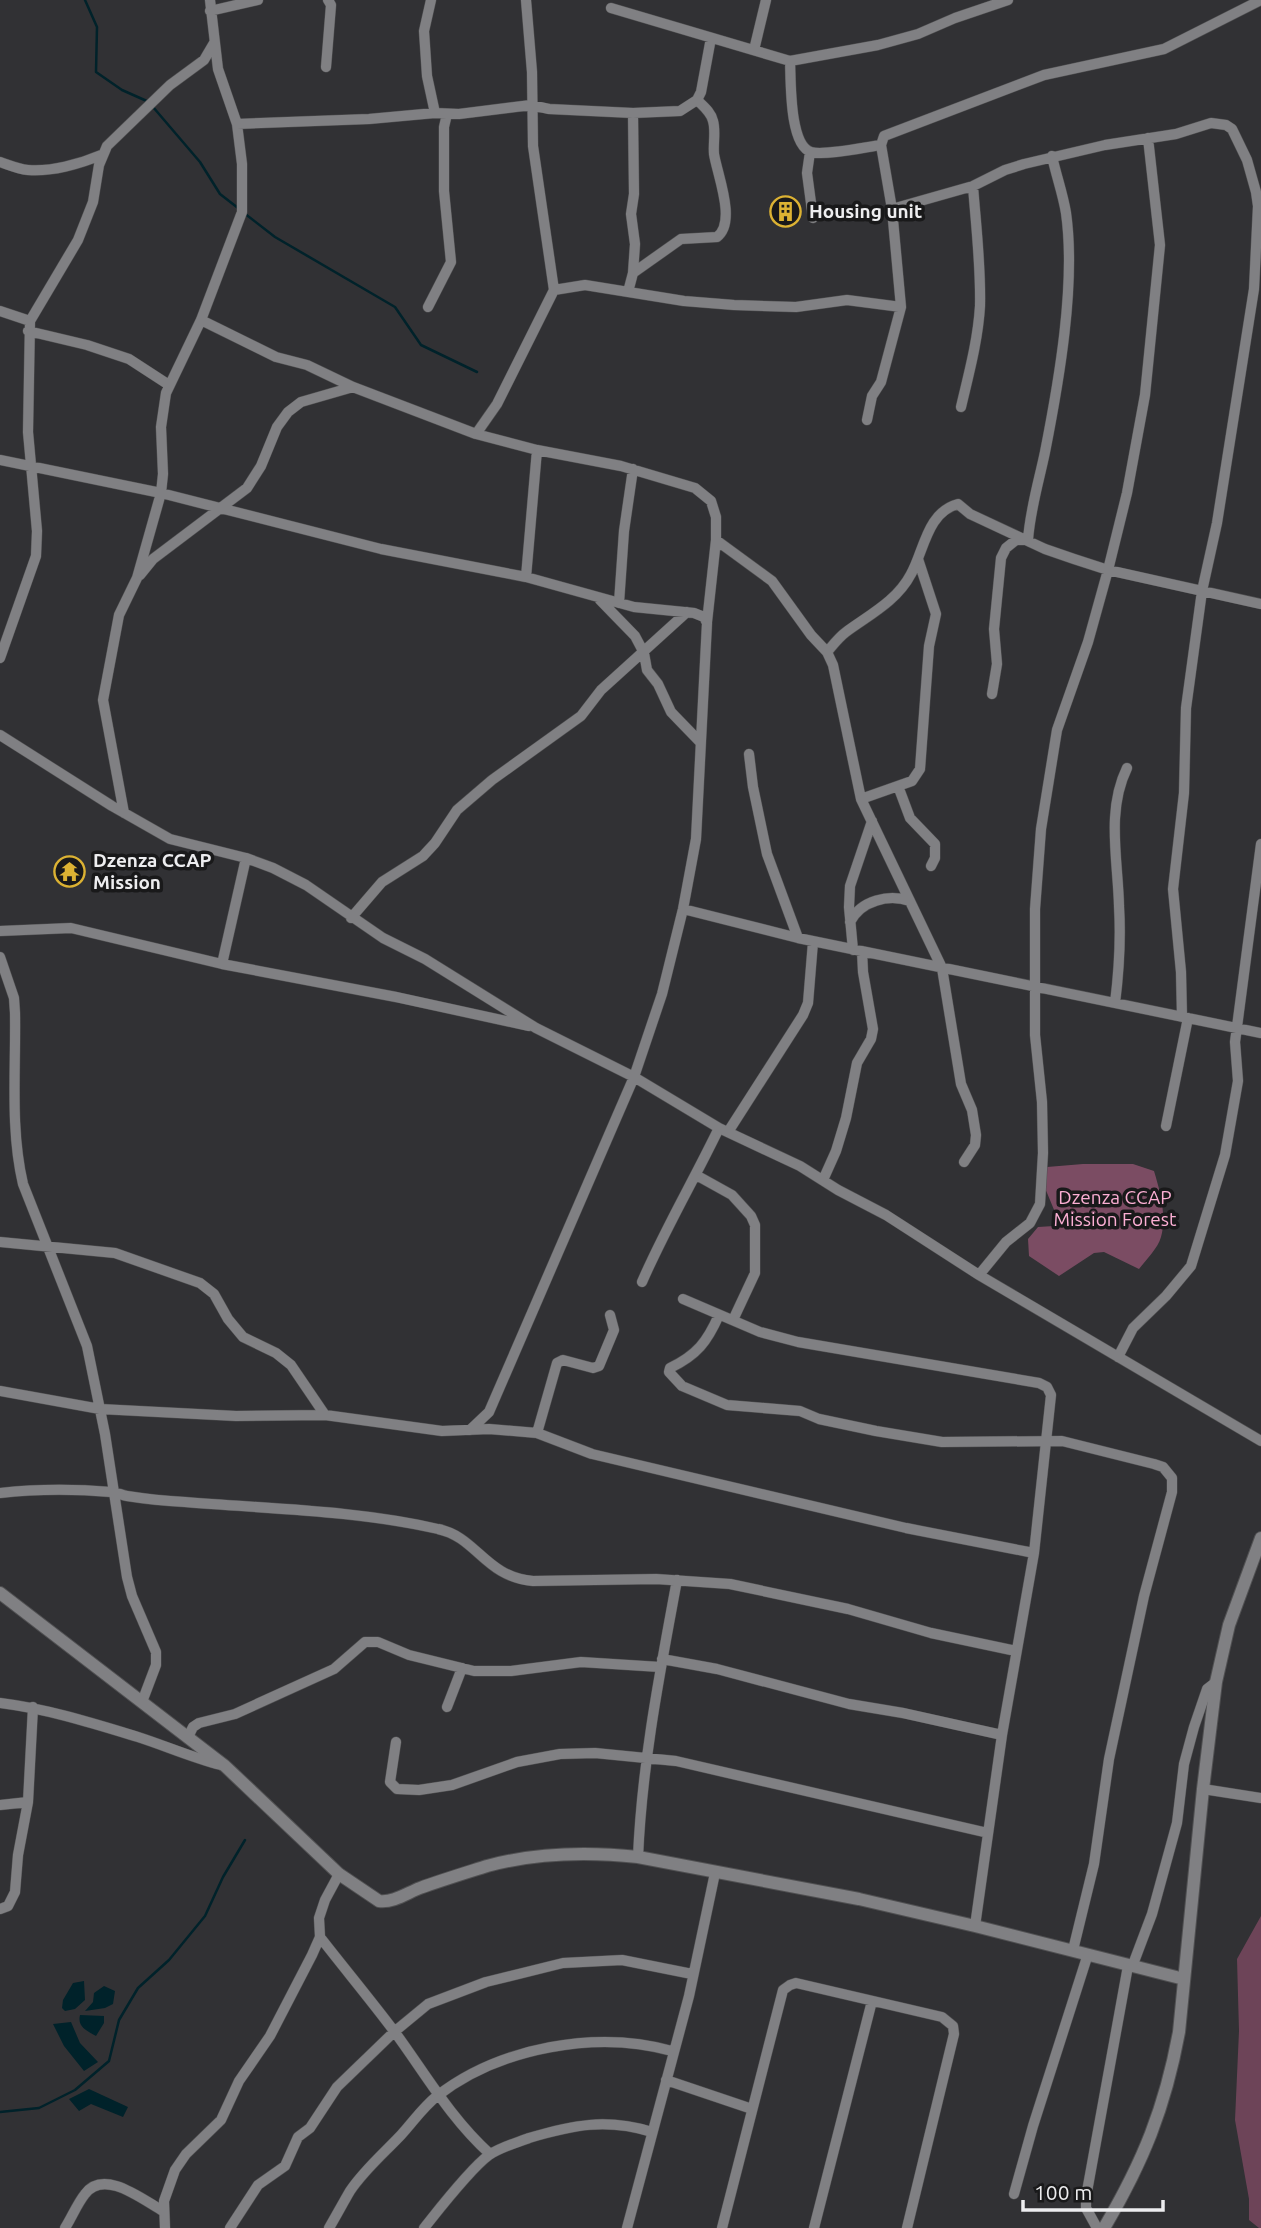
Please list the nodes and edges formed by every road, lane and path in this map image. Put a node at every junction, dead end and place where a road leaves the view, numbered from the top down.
1 (210, 0) edge
2 (258, 0) edge
3 (328, 0) edge
4 (431, 0) edge
5 (526, 0) edge
6 (766, 0) edge
7 (1008, 0) edge
8 (1261, 0) edge
9 (611, 8) dead end
10 (210, 11) junction
11 (711, 38) junction
12 (214, 43) junction
13 (754, 50) junction
14 (790, 61) junction
15 (326, 67) dead end
16 (193, 69) junction
17 (218, 69) junction
18 (696, 100) junction
19 (531, 105) junction
20 (435, 113) junction
21 (633, 113) junction
22 (447, 114) junction
23 (237, 124) junction
24 (1147, 138) junction
25 (881, 145) junction
26 (810, 152) junction
27 (101, 155) junction
28 (1052, 156) junction
29 (0, 162) edge
30 (973, 186) junction
31 (892, 209) junction
32 (813, 218) dead end
33 (633, 273) junction
34 (554, 290) junction
35 (628, 292) junction
36 (428, 307) dead end
37 (901, 307) junction
38 (0, 311) edge
39 (201, 320) junction
40 (29, 326) junction
41 (169, 385) junction
42 (353, 387) junction
43 (961, 407) dead end
44 (867, 420) dead end
45 (476, 434) junction
46 (537, 450) junction
47 (0, 460) edge
48 (33, 467) junction
49 (633, 469) junction
50 (161, 493) junction
51 (220, 507) junction
52 (716, 540) junction
53 (1028, 541) junction
54 (918, 559) junction
55 (1108, 570) junction
56 (526, 577) junction
57 (137, 578) junction
58 (1202, 591) junction
59 (597, 597) junction
60 (619, 603) junction
61 (1261, 604) edge
62 (687, 612) junction
63 (707, 623) junction
64 (827, 652) junction
65 (644, 653) junction
66 (0, 658) edge
67 (992, 694) dead end
68 (0, 735) edge
69 (700, 742) junction
70 (749, 754) dead end
71 (1127, 768) dead end
72 (898, 786) junction
73 (861, 799) junction
74 (124, 813) junction
75 (872, 821) junction
76 (1261, 844) edge
77 (246, 858) junction
78 (931, 866) dead end
79 (910, 901) junction
80 (683, 909) junction
81 (351, 918) junction
82 (850, 922) junction
83 (0, 931) edge
84 (799, 938) junction
85 (813, 942) junction
86 (858, 950) junction
87 (0, 957) edge
88 (222, 964) junction
89 (942, 968) junction
90 (1036, 986) junction
91 (1115, 1003) junction
92 (1185, 1018) junction
93 (536, 1028) junction
94 (1238, 1029) junction
95 (1261, 1033) edge
96 (634, 1077) junction
97 (1166, 1126) dead end
98 (723, 1130) junction
99 (964, 1162) dead end
100 (696, 1174) junction
101 (823, 1180) junction
102 (0, 1242) edge
103 (48, 1247) junction
104 (979, 1275) junction
105 (642, 1282) dead end
106 (683, 1299) dead end
107 (610, 1315) dead end
108 (719, 1315) junction
109 (733, 1320) junction
110 (1118, 1357) junction
111 (0, 1391) edge
112 (100, 1409) junction
113 (325, 1415) junction
114 (470, 1430) junction
115 (537, 1433) junction
116 (1045, 1441) junction
117 (1261, 1441) edge
118 (115, 1492) junction
119 (0, 1493) edge
120 (1261, 1538) edge
121 (1034, 1553) junction
122 (677, 1580) junction
123 (0, 1593) edge
124 (1016, 1651) junction
125 (661, 1663) junction
126 (462, 1668) junction
127 (1216, 1682) junction
128 (142, 1702) junction
129 (0, 1703) edge
130 (33, 1707) junction
131 (447, 1707) dead end
132 (1002, 1735) junction
133 (188, 1737) junction
134 (396, 1742) dead end
135 (647, 1758) junction
136 (225, 1766) junction
137 (1203, 1789) junction
138 (1260, 1796) edge
139 (28, 1802) junction
140 (0, 1805) edge
141 (988, 1833) junction
142 (638, 1857) junction
143 (715, 1873) junction
144 (339, 1874) junction
145 (0, 1909) edge
146 (975, 1926) junction
147 (320, 1937) junction
148 (1073, 1950) junction
149 (1088, 1954) junction
150 (1130, 1967) junction
151 (692, 1974) junction
152 (1184, 1979) junction
153 (872, 2001) junction
154 (394, 2032) junction
155 (672, 2051) junction
156 (666, 2080) junction
157 (437, 2096) junction
158 (752, 2109) junction
159 (652, 2132) junction
160 (490, 2154) junction
161 (1014, 2194) dead end
162 (163, 2211) junction
163 (65, 2228) edge
164 (165, 2228) edge
165 (230, 2228) edge
166 (329, 2228) edge
167 (424, 2228) edge
168 (627, 2228) edge
169 (722, 2228) edge
170 (814, 2228) edge
171 (907, 2228) edge
172 (1097, 2228) edge
173 (1104, 2228) edge

1 - 10 street
2 - 10 street
3 - 15 street
4 - 20 street
5 - 19 street
6 - 13 street
7 - 14 street
8 - 25 street
9 - 11 street
10 - 12 street
11 - 13 street
11 - 18 street
12 - 16 street
12 - 17 street
13 - 14 street
14 - 26 street
16 - 17 street
16 - 27 street
17 - 23 street
18 - 21 street
18 - 33 street
19 - 21 street
19 - 22 street
19 - 34 street
20 - 22 street
20 - 23 street
21 - 33 street
22 - 36 street
23 - 39 street
24 - 28 street
24 - 55 street
24 - 58 street
25 - 26 street
25 - 31 street
26 - 32 street
27 - 29 street
27 - 40 street
28 - 30 street
28 - 53 street
30 - 31 street
30 - 43 street
31 - 37 street
33 - 35 street
34 - 35 street
34 - 45 street
35 - 37 street
37 - 44 street
38 - 40 street
39 - 41 street
39 - 42 street
40 - 41 street
40 - 48 street
41 - 50 street
42 - 45 street
42 - 51 street
45 - 46 street
46 - 49 street
46 - 56 street
47 - 48 street
48 - 50 street
48 - 66 street
49 - 52 street
49 - 60 street
50 - 51 street
50 - 57 street
51 - 56 street
51 - 57 street
52 - 63 street
52 - 64 street
53 - 54 street
53 - 55 street
53 - 67 street
54 - 64 street
54 - 72 street
55 - 58 street
55 - 90 street
56 - 59 street
57 - 74 street
58 - 61 street
58 - 92 street
59 - 60 street
59 - 65 street
60 - 62 street
62 - 63 street
62 - 65 street
63 - 69 street
64 - 73 street
65 - 69 street
65 - 81 street
68 - 74 street
69 - 80 street
70 - 84 street
71 - 91 street
72 - 73 street
72 - 78 street
73 - 75 street
74 - 77 street
75 - 79 street
75 - 82 street
76 - 94 street
77 - 81 street
77 - 88 street
79 - 82 street
79 - 89 street
80 - 84 street
80 - 96 street
81 - 93 street
82 - 86 street
83 - 88 street
84 - 85 street
85 - 86 street
85 - 98 street
86 - 89 street
86 - 101 street
87 - 103 street
88 - 93 street
89 - 90 street
89 - 99 street
90 - 91 street
90 - 104 street
91 - 92 street
92 - 94 street
92 - 97 street
93 - 96 street
94 - 95 street
94 - 110 street
96 - 98 street
96 - 114 street
98 - 100 street
98 - 101 street
100 - 105 street
100 - 109 street
101 - 104 street
102 - 103 street
103 - 112 street
103 - 113 street
104 - 110 street
106 - 108 street
107 - 115 street
108 - 109 street
108 - 116 street
109 - 116 street
110 - 117 street
111 - 112 street
112 - 113 street
112 - 118 street
113 - 114 street
114 - 115 street
115 - 121 street
116 - 121 street
116 - 148 street
118 - 119 street
118 - 122 street
118 - 128 street
120 - 127 street
121 - 124 street
122 - 124 street
122 - 125 street
123 - 128 street
124 - 132 street
125 - 126 street
125 - 132 street
125 - 135 street
126 - 131 street
126 - 133 street
127 - 137 street
127 - 150 street
128 - 133 street
129 - 130 street
130 - 136 street
130 - 139 street
132 - 141 street
133 - 136 street
134 - 135 street
135 - 141 street
135 - 142 street
136 - 144 street
137 - 138 street
137 - 152 street
139 - 140 street
139 - 145 street
141 - 146 street
142 - 143 street
142 - 144 street
143 - 146 street
143 - 151 street
144 - 147 street
146 - 148 street
147 - 154 street
147 - 162 street
148 - 149 street
149 - 150 street
149 - 161 street
150 - 152 street
150 - 172 street
151 - 154 street
151 - 155 street
152 - 173 street
153 - 158 street
153 - 170 street
153 - 171 street
154 - 157 street
154 - 165 street
155 - 156 street
155 - 157 street
156 - 158 street
156 - 159 street
157 - 160 street
157 - 166 street
158 - 169 street
159 - 160 street
159 - 168 street
160 - 167 street
162 - 163 street
162 - 164 street

